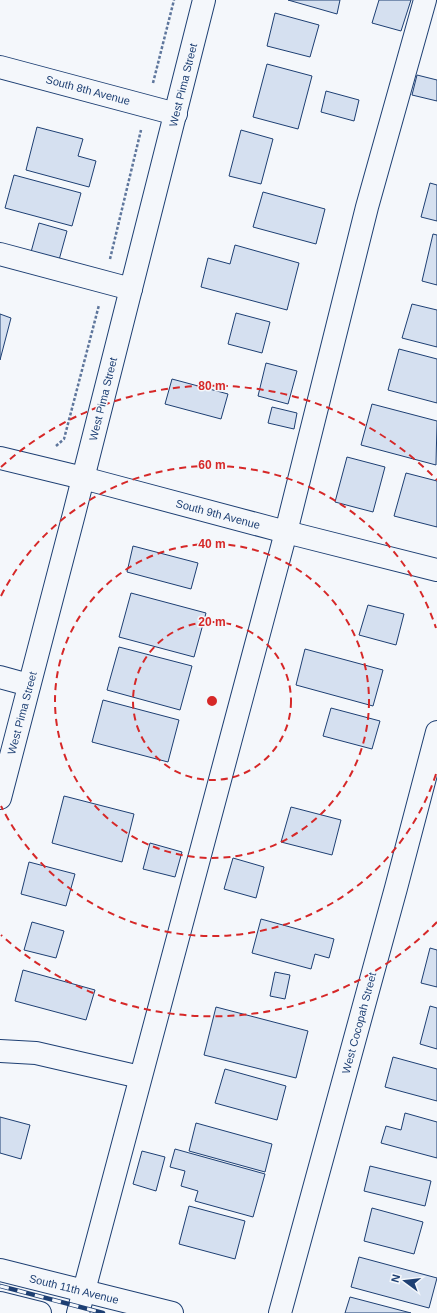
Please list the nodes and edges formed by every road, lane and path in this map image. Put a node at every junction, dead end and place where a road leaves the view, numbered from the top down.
1 (174, 0) edge
2 (204, 0) edge
3 (425, 0) edge
4 (0, 67) edge
5 (151, 88) dead end
6 (176, 114) junction
7 (0, 254) edge
8 (132, 289) junction
9 (0, 458) edge
10 (84, 478) junction
11 (286, 532) junction
12 (437, 570) edge
13 (0, 677) edge
14 (29, 685) junction
15 (437, 732) edge
16 (0, 798) edge
17 (0, 1051) edge
18 (140, 1076) junction
19 (0, 1270) edge
20 (83, 1291) junction
21 (0, 1303) edge
22 (40, 1313) edge
23 (78, 1313) edge
24 (172, 1313) edge
25 (280, 1313) edge

1 - 5 path
2 - 6 street, West Pima Street
3 - 11 street
4 - 6 street, South 8th Avenue
6 - 8 street, West Pima Street
7 - 8 street
8 - 10 street, West Pima Street
9 - 10 street, South 9th Avenue
10 - 11 street, South 9th Avenue
10 - 14 street, West Pima Street
11 - 12 street, South 9th Avenue
11 - 18 street
13 - 14 street
14 - 16 street, West Pima Street
15 - 25 street, West Cocopah Street
17 - 18 street
18 - 20 street
19 - 20 street, South 11th Avenue
20 - 23 street
20 - 24 street, South 11th Avenue
21 - 22 street

